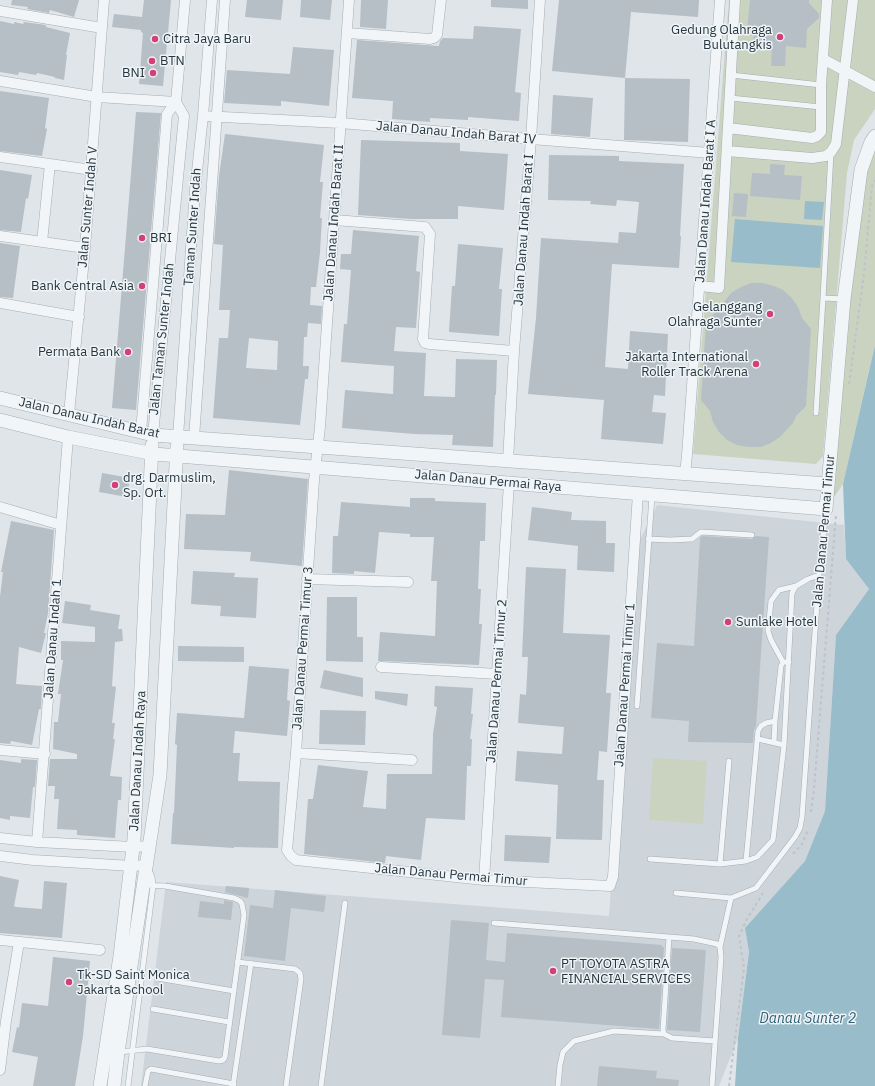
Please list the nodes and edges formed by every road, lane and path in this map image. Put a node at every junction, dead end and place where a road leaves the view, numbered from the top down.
1 (104, 0) edge
2 (185, 0) edge
3 (212, 0) edge
4 (225, 0) edge
5 (349, 0) edge
6 (441, 0) edge
7 (540, 0) edge
8 (720, 0) edge
9 (735, 0) edge
10 (827, 0) edge
11 (854, 0) edge
12 (0, 11) edge
13 (102, 28) junction
14 (347, 33) junction
15 (823, 59) junction
16 (846, 71) junction
17 (731, 75) junction
18 (0, 81) edge
19 (821, 85) junction
20 (875, 87) edge
21 (97, 97) junction
22 (730, 98) junction
23 (176, 102) junction
24 (821, 107) junction
25 (203, 116) junction
26 (218, 116) junction
27 (340, 123) junction
28 (728, 128) junction
29 (875, 136) edge
30 (531, 140) junction
31 (727, 151) junction
32 (831, 152) junction
33 (710, 153) junction
34 (0, 157) edge
35 (50, 164) junction
36 (92, 170) junction
37 (875, 180) edge
38 (334, 220) junction
39 (0, 236) edge
40 (42, 242) junction
41 (85, 248) junction
42 (154, 271) junction
43 (169, 272) junction
44 (700, 286) junction
45 (823, 298) junction
46 (844, 299) junction
47 (0, 303) edge
48 (79, 317) junction
49 (514, 351) junction
50 (849, 386) dead end
51 (0, 398) edge
52 (816, 413) dead end
53 (69, 414) junction
54 (0, 420) edge
55 (150, 434) junction
56 (176, 436) junction
57 (68, 437) junction
58 (194, 438) junction
59 (318, 448) junction
60 (152, 454) junction
61 (174, 455) junction
62 (508, 461) junction
63 (316, 466) junction
64 (684, 474) junction
65 (509, 483) junction
66 (828, 484) junction
67 (638, 493) junction
68 (652, 495) junction
69 (0, 507) edge
70 (831, 509) junction
71 (61, 525) junction
72 (752, 535) dead end
73 (648, 539) junction
74 (819, 575) junction
75 (307, 579) junction
76 (408, 582) dead end
77 (796, 586) junction
78 (783, 662) junction
79 (789, 662) junction
80 (381, 667) dead end
81 (497, 674) junction
82 (637, 706) dead end
83 (775, 721) junction
84 (758, 739) junction
85 (774, 743) junction
86 (784, 746) junction
87 (0, 750) edge
88 (296, 753) junction
89 (45, 754) junction
90 (412, 760) dead end
91 (729, 761) dead end
92 (138, 772) junction
93 (160, 775) junction
94 (810, 818) dead end
95 (809, 826) dead end
96 (0, 838) edge
97 (37, 842) junction
98 (150, 846) junction
99 (133, 847) junction
100 (287, 850) joint
101 (0, 856) edge
102 (792, 856) dead end
103 (650, 859) dead end
104 (746, 861) junction
105 (720, 864) junction
106 (147, 865) junction
107 (132, 866) junction
108 (613, 877) joint
109 (484, 880) junction
110 (148, 886) junction
111 (765, 890) dead end
112 (676, 893) dead end
113 (731, 898) junction
114 (345, 903) dead end
115 (494, 923) dead end
116 (669, 937) junction
117 (0, 940) edge
118 (19, 942) junction
119 (720, 947) junction
120 (100, 950) dead end
121 (237, 962) junction
122 (252, 964) junction
123 (157, 978) dead end
124 (234, 991) junction
125 (153, 1009) dead end
126 (3, 1021) edge
127 (229, 1022) junction
128 (664, 1034) junction
129 (715, 1041) junction
130 (133, 1050) junction
131 (118, 1052) junction
132 (0, 1070) edge
133 (234, 1085) edge
134 (100, 1086) edge
135 (114, 1086) edge
136 (128, 1086) edge
137 (146, 1086) edge
138 (286, 1086) edge
139 (321, 1086) edge
140 (558, 1086) edge
141 (712, 1086) edge
142 (729, 1086) edge

1 - 13 street, Jalan Sunter Indah V
2 - 23 street, Jalan Taman Sunter Indah
3 - 25 street, Taman Sunter Indah
4 - 26 street
5 - 14 street, Jalan Danau Indah Barat II
6 - 14 street
7 - 30 street, Jalan Danau Indah Barat I
8 - 33 street, Jalan Danau Indah Barat I A
9 - 17 street
10 - 15 street
11 - 16 street
12 - 13 street
13 - 21 street, Jalan Sunter Indah V
14 - 27 street, Jalan Danau Indah Barat II
15 - 16 street
15 - 19 street
16 - 20 street
16 - 32 street
17 - 19 lane
17 - 22 street
18 - 21 street
19 - 24 street
21 - 23 street
21 - 36 street, Jalan Sunter Indah V
22 - 24 lane
22 - 28 street
23 - 42 street, Jalan Taman Sunter Indah
23 - 43 street, Jalan Taman Sunter Indah
24 - 28 street
25 - 26 street, Jalan Danau Indah Barat IV
25 - 56 street, Taman Sunter Indah
26 - 27 street, Jalan Danau Indah Barat IV
26 - 58 street
27 - 30 street, Jalan Danau Indah Barat IV
27 - 38 street, Jalan Danau Indah Barat II
28 - 31 street
29 - 46 street, Jalan Danau Permai Timur
30 - 33 street, Jalan Danau Indah Barat IV
30 - 49 street, Jalan Danau Indah Barat I
31 - 32 street
31 - 44 street
32 - 45 lane
33 - 44 street, Jalan Danau Indah Barat I A
34 - 35 street
35 - 36 street
35 - 40 street
36 - 41 street, Jalan Sunter Indah V
37 - 50 path
38 - 49 street
38 - 59 street, Jalan Danau Indah Barat II
39 - 40 street
40 - 41 street
41 - 48 street, Jalan Sunter Indah V
42 - 43 street
42 - 55 street, Jalan Taman Sunter Indah
43 - 55 street, Jalan Taman Sunter Indah
44 - 64 street, Jalan Danau Indah Barat I A
45 - 46 lane
45 - 52 lane
46 - 66 street, Jalan Danau Permai Timur
47 - 48 street
48 - 53 street, Jalan Sunter Indah V
49 - 62 street, Jalan Danau Indah Barat I
51 - 53 street, Jalan Danau Indah Barat
53 - 55 street, Jalan Danau Indah Barat
54 - 57 street, Jalan Danau Indah Barat
55 - 56 street, Jalan Danau Indah Barat
55 - 60 street, Jalan Danau Indah Raya
56 - 58 street, Jalan Danau Permai Raya
56 - 61 street, Taman Sunter Indah
57 - 60 street, Jalan Danau Indah Barat
57 - 71 street, Jalan Danau Indah 1
58 - 59 street, Jalan Danau Permai Raya
59 - 62 street, Jalan Danau Permai Raya
59 - 63 street, Jalan Danau Permai Timur 3
60 - 61 street, Jalan Danau Permai Raya
60 - 92 street, Jalan Danau Indah Raya
61 - 63 street, Jalan Danau Permai Raya
61 - 93 street, Jalan Danau Indah Raya
62 - 64 street, Jalan Danau Permai Raya
63 - 65 street, Jalan Danau Permai Raya
63 - 75 street, Jalan Danau Permai Timur 3
64 - 66 street, Jalan Danau Permai Raya
65 - 67 street, Jalan Danau Permai Raya
65 - 81 street, Jalan Danau Permai Timur 2
66 - 70 street, Jalan Danau Permai Timur
67 - 68 street, Jalan Danau Permai Raya
67 - 108 street, Jalan Danau Permai Timur 1
68 - 70 street, Jalan Danau Permai Raya
68 - 73 lane
69 - 71 street
70 - 74 lane, Jalan Danau Permai Timur
70 - 94 path
71 - 89 street, Jalan Danau Indah 1
72 - 73 lane
73 - 82 lane
74 - 77 lane
74 - 113 lane, Jalan Danau Permai Timur
75 - 76 street
75 - 88 street, Jalan Danau Permai Timur 3
77 - 78 lane
77 - 79 lane
78 - 79 lane
78 - 83 lane
79 - 86 lane
80 - 81 street
81 - 109 street, Jalan Danau Permai Timur 2
83 - 84 lane
83 - 85 lane
84 - 85 lane
84 - 104 lane
85 - 86 lane
86 - 104 lane
87 - 89 street
88 - 90 street
88 - 100 street, Jalan Danau Permai Timur 3
89 - 97 street, Jalan Danau Indah 1
91 - 105 lane
92 - 93 street
92 - 99 street, Jalan Danau Indah Raya
93 - 98 street, Jalan Danau Indah Raya
95 - 102 path
96 - 97 street
97 - 99 street
98 - 99 street
98 - 106 street, Jalan Danau Indah Raya
99 - 107 street, Jalan Danau Indah Raya
100 - 109 street, Jalan Danau Permai Timur
101 - 107 street
103 - 105 lane
104 - 105 lane
106 - 107 street
106 - 110 street, Jalan Danau Indah Raya
107 - 134 street, Jalan Danau Indah Raya
108 - 109 street, Jalan Danau Permai Timur
110 - 121 lane
110 - 130 lane
110 - 131 street, Jalan Danau Indah Raya
111 - 142 path
112 - 113 lane
113 - 119 lane
114 - 139 lane
115 - 116 lane
116 - 119 lane
116 - 128 lane
117 - 118 street
118 - 120 street
118 - 126 street
119 - 129 lane
121 - 122 lane
121 - 124 lane
122 - 133 lane
122 - 138 lane
123 - 124 lane
124 - 127 lane
125 - 127 lane
126 - 132 street
127 - 130 lane
128 - 129 lane
128 - 140 lane
129 - 141 lane
130 - 131 lane
130 - 136 lane
131 - 135 street, Jalan Danau Indah Raya
133 - 137 lane

